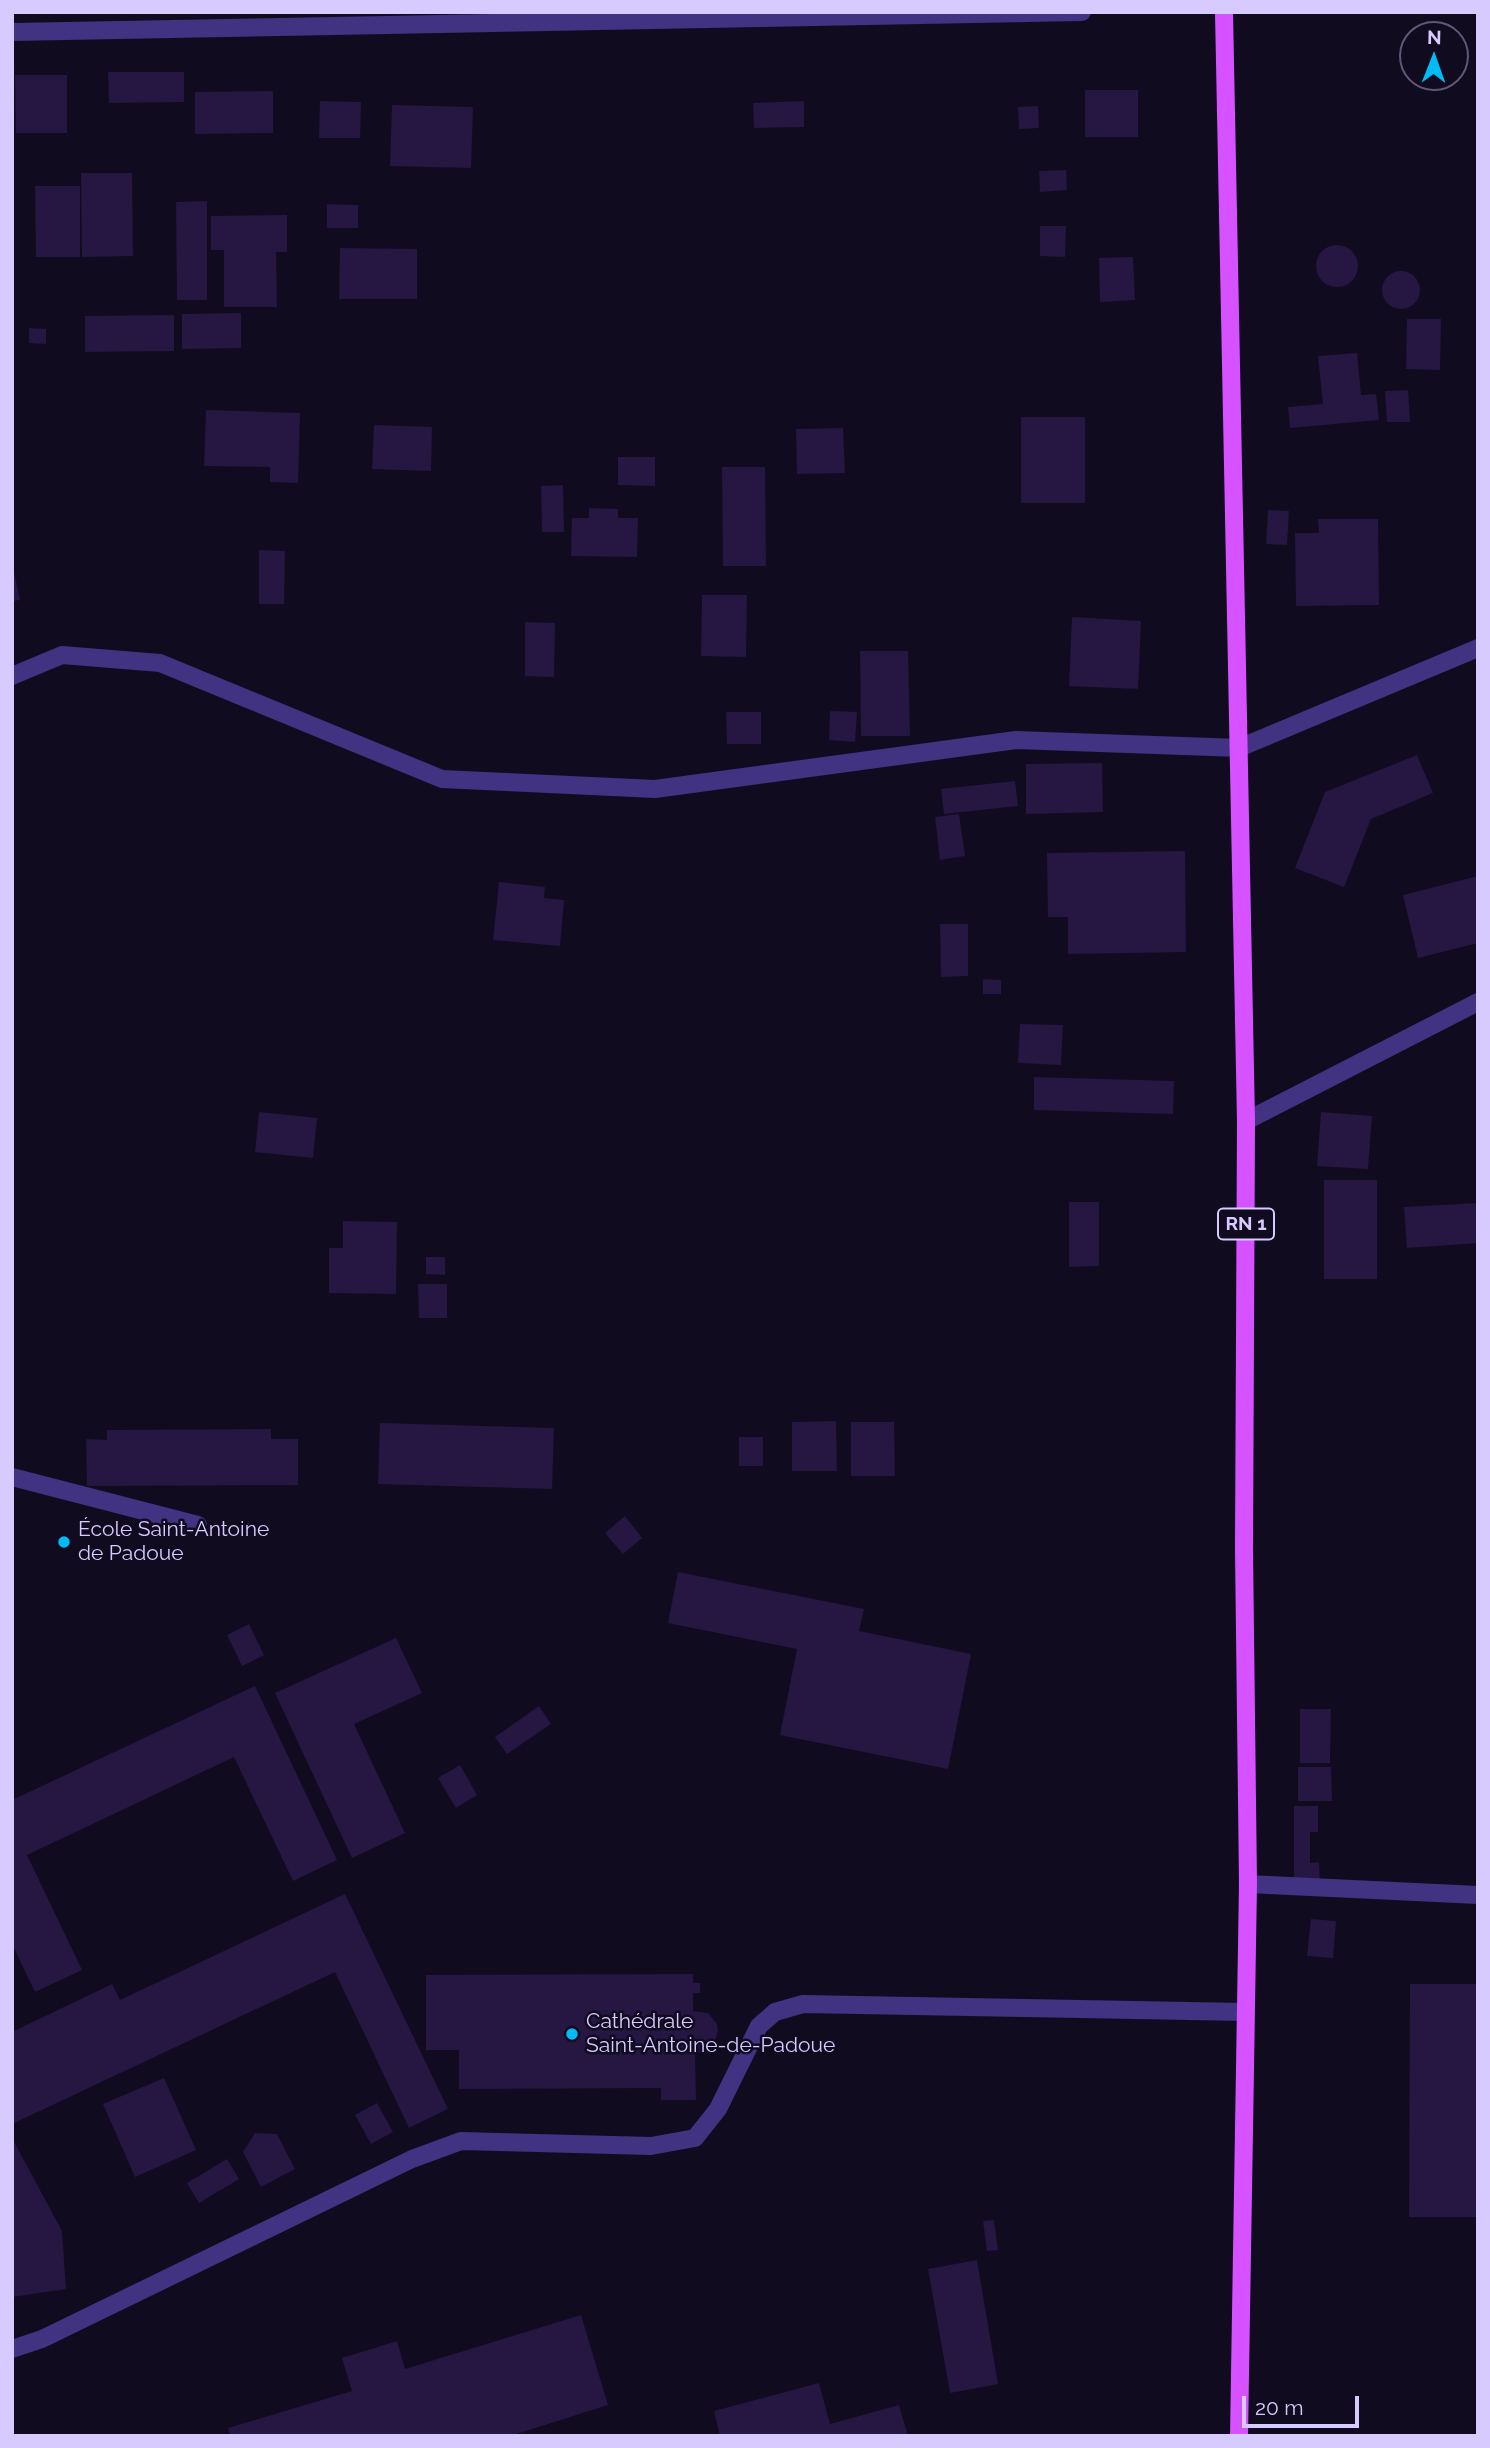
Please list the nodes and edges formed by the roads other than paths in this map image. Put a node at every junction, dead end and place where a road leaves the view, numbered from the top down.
1 (1082, 12) edge
2 (1224, 12) edge
3 (645, 16) edge
4 (12, 32) edge
5 (1478, 648) edge
6 (12, 677) edge
7 (1239, 748) junction
8 (1478, 1002) edge
9 (1246, 1121) junction
10 (12, 1477) edge
11 (198, 1525) dead end
12 (1248, 1884) junction
13 (1478, 1895) edge
14 (1245, 2012) junction
15 (12, 2349) edge
16 (1239, 2436) edge

1 - 3 street
2 - 7 main road, RN 1
3 - 4 street
5 - 7 street
6 - 7 street
7 - 9 main road, RN 1
8 - 9 street
9 - 12 main road, RN 1
10 - 11 street
12 - 13 street
12 - 14 main road, RN 1
14 - 15 street
14 - 16 main road, RN 1

